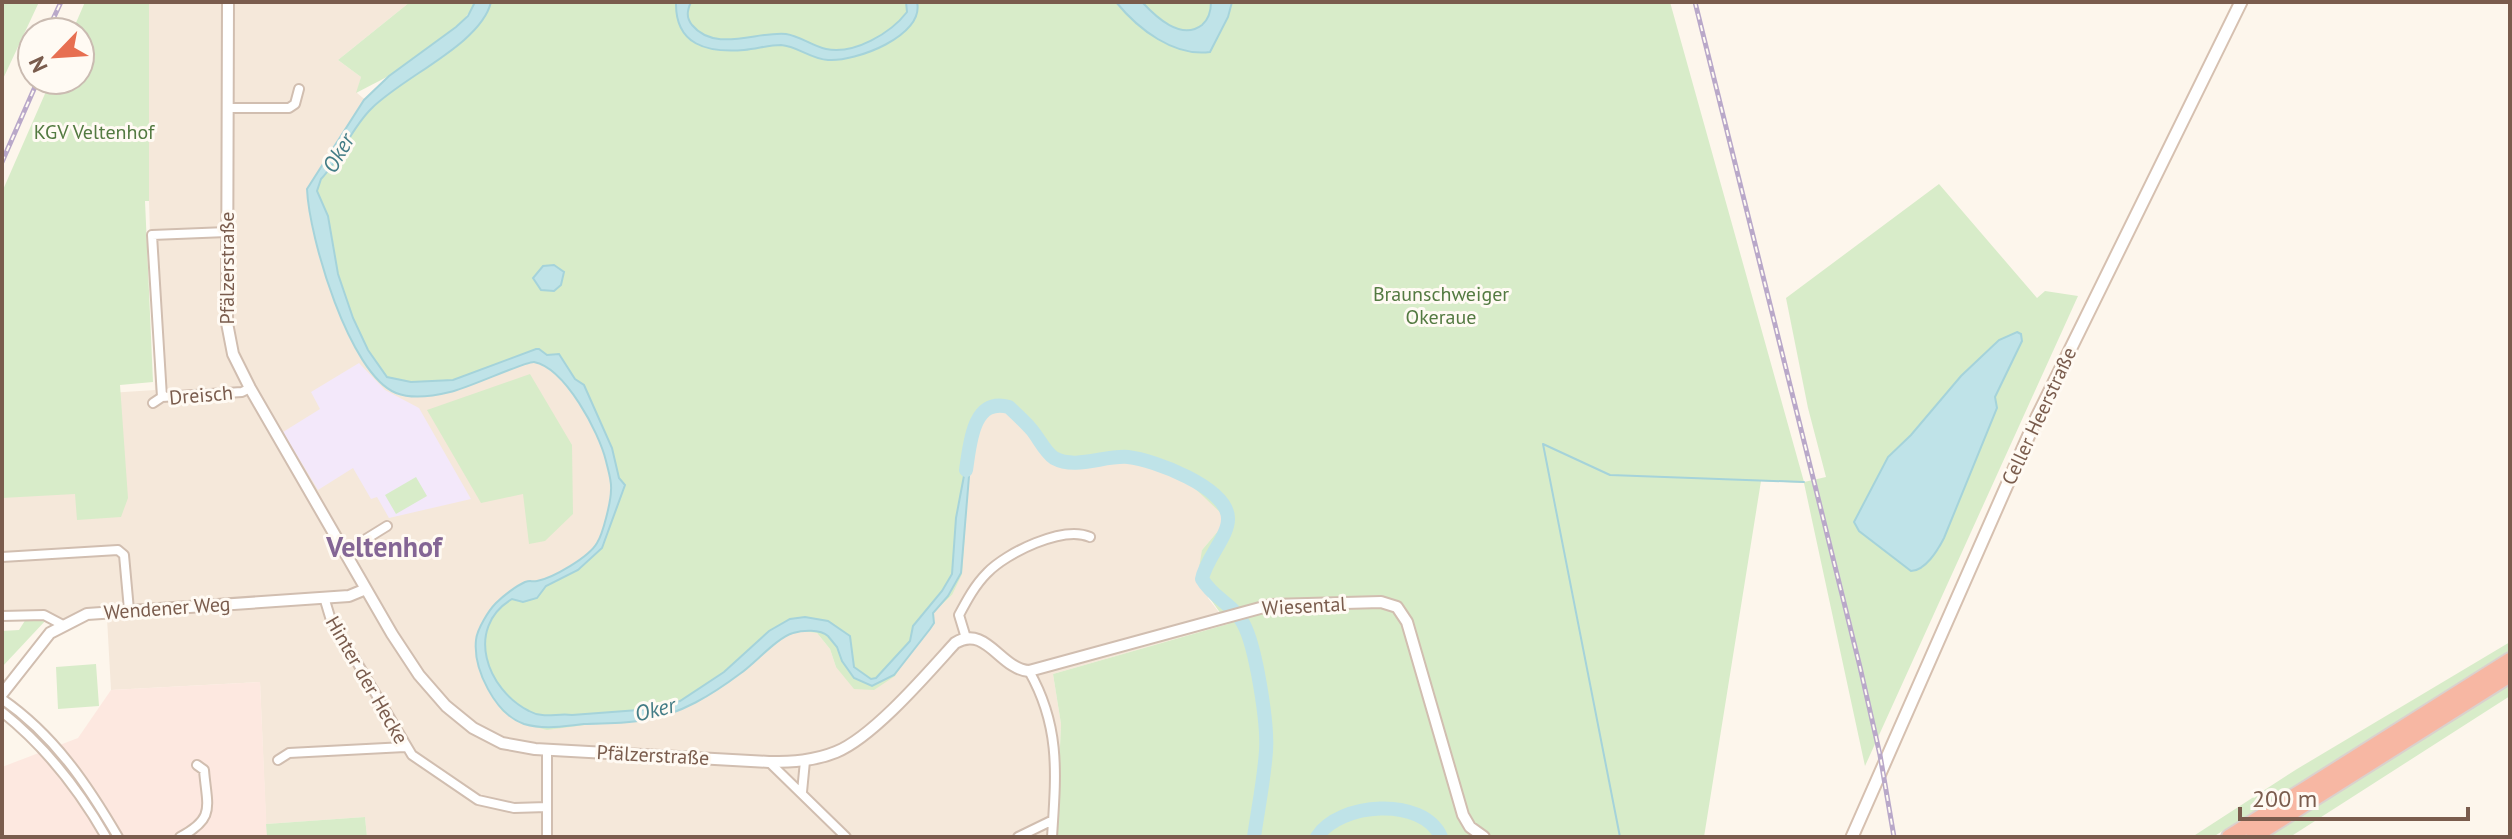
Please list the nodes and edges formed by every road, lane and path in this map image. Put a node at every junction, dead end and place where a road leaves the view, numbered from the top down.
1 (228, 2) edge
2 (2241, 2) edge
3 (299, 89) dead end
4 (227, 108) junction
5 (227, 232) junction
6 (250, 388) junction
7 (162, 397) junction
8 (153, 403) dead end
9 (387, 526) dead end
10 (1090, 537) dead end
11 (345, 552) junction
12 (2, 557) edge
13 (366, 589) junction
14 (324, 597) junction
15 (129, 610) junction
16 (2, 616) edge
17 (63, 625) junction
18 (966, 638) junction
19 (2510, 660) edge
20 (1029, 671) junction
21 (2510, 675) edge
22 (2, 696) edge
23 (2, 712) edge
24 (405, 747) junction
25 (547, 750) junction
26 (278, 760) dead end
27 (805, 761) junction
28 (769, 762) junction
29 (197, 765) dead end
30 (802, 792) junction
31 (547, 807) junction
32 (1053, 820) junction
33 (106, 837) edge
34 (118, 837) edge
35 (180, 837) edge
36 (547, 837) edge
37 (846, 837) edge
38 (1018, 837) edge
39 (1052, 837) edge
40 (1484, 837) edge
41 (1852, 837) edge
42 (2229, 837) edge
43 (2253, 837) edge

1 - 4 street, Pfälzerstraße
2 - 41 main road, Celler Heerstraße
3 - 4 street
4 - 5 street, Pfälzerstraße
5 - 6 street, Pfälzerstraße
5 - 7 street
6 - 7 street, Dreisch
6 - 11 street, Pfälzerstraße
7 - 8 street, Dreisch
9 - 11 street
10 - 18 street
11 - 13 street, Pfälzerstraße
12 - 15 street
13 - 14 street, Wendener Weg
13 - 25 street, Pfälzerstraße
14 - 15 street, Wendener Weg
14 - 24 street, Hinter der Hecke
15 - 17 street, Wendener Weg
16 - 17 street
17 - 22 street, Wendener Weg
18 - 20 street
18 - 27 street, Pfälzerstraße
19 - 42 highway
20 - 32 street
20 - 40 street, Wiesental
21 - 43 highway
22 - 34 street
23 - 33 street
24 - 26 street
24 - 31 street, Hinter der Hecke
25 - 28 street, Pfälzerstraße
25 - 31 street
27 - 28 street, Pfälzerstraße
27 - 30 street
28 - 30 street
29 - 35 street
30 - 37 street
31 - 36 street
32 - 38 street
32 - 39 street

